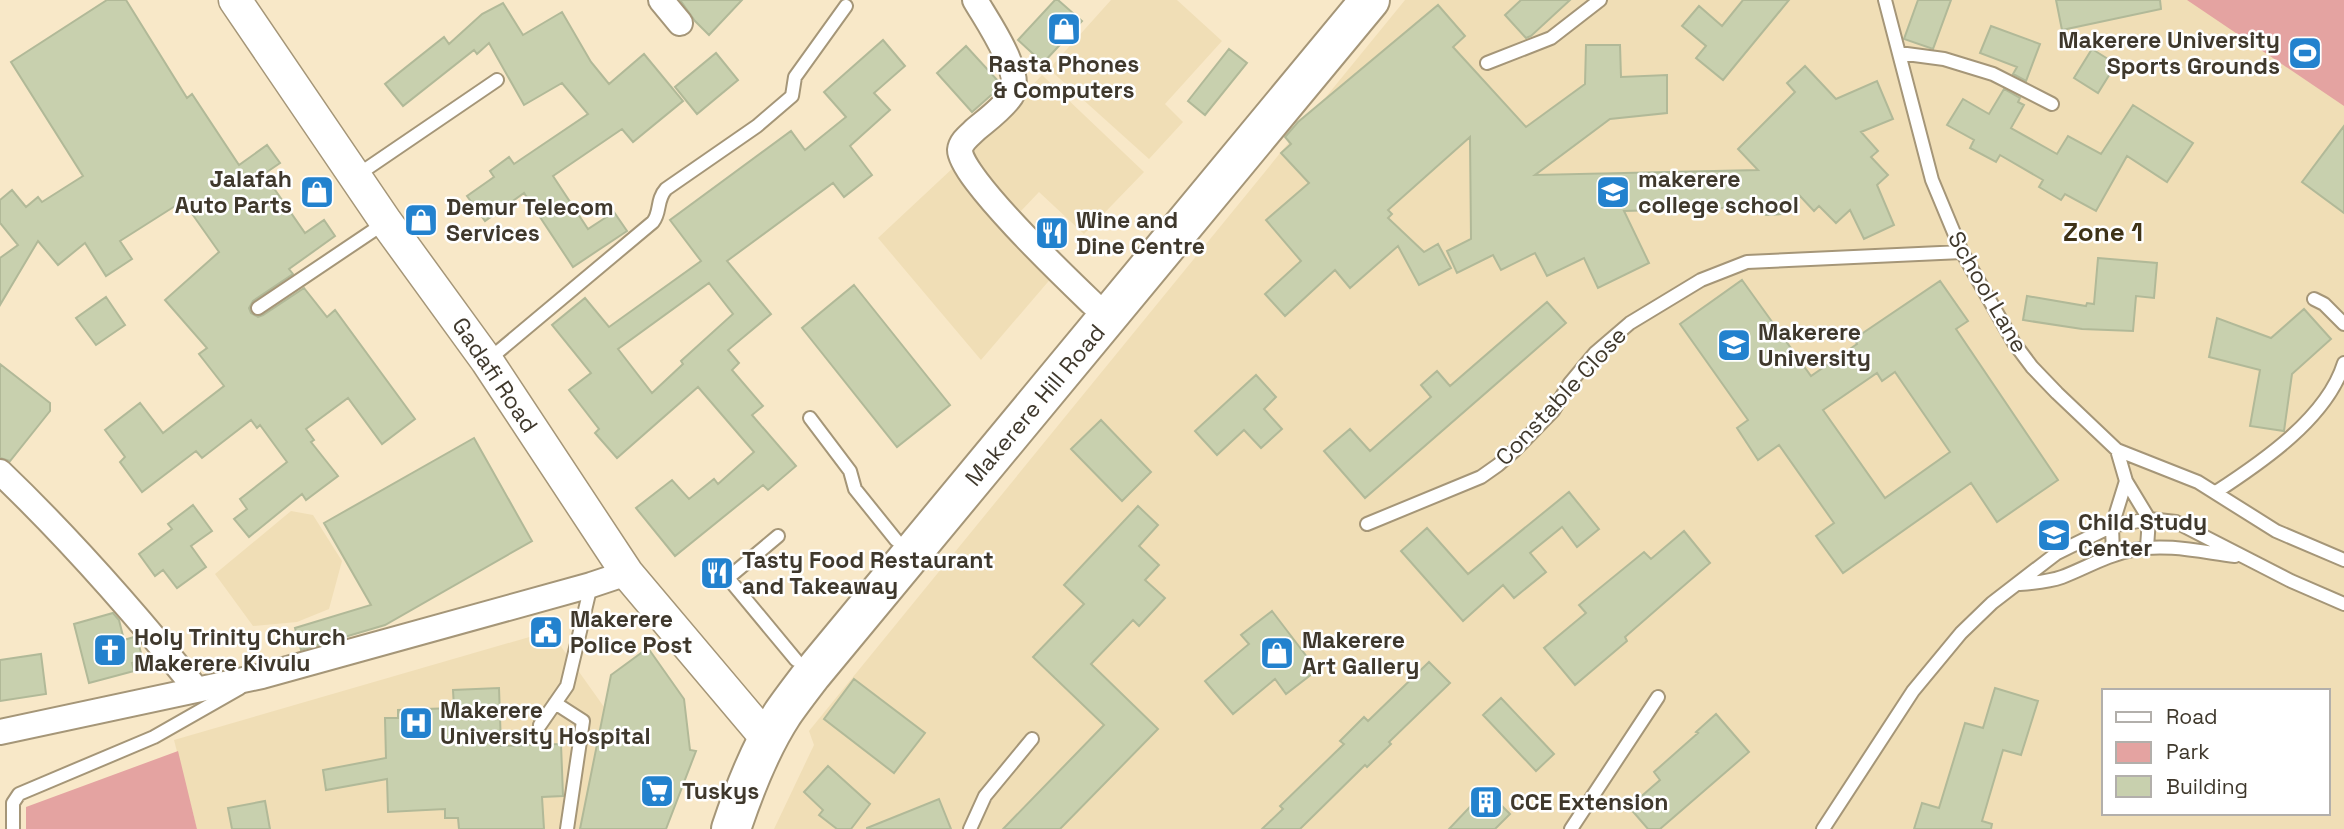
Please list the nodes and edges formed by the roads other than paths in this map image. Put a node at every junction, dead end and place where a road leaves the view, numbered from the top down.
1 (662, 0) edge
2 (975, 0) edge
3 (1339, 0) edge
4 (1370, 0) edge
5 (1600, 0) edge
6 (1885, 0) edge
7 (243, 6) edge
8 (846, 6) dead end
9 (680, 23) dead end
10 (1899, 53) junction
11 (1487, 63) dead end
12 (497, 80) dead end
13 (2052, 104) dead end
14 (356, 176) junction
15 (386, 222) junction
16 (1962, 253) junction
17 (2314, 299) dead end
18 (1092, 303) junction
19 (258, 308) dead end
20 (2344, 324) edge
21 (487, 361) junction
22 (2344, 363) edge
23 (810, 418) dead end
24 (2116, 450) junction
25 (0, 472) edge
26 (2126, 481) junction
27 (2216, 492) junction
28 (2149, 519) junction
29 (1367, 524) dead end
30 (2112, 526) junction
31 (778, 536) dead end
32 (896, 540) junction
33 (2147, 547) junction
34 (2113, 555) junction
35 (2244, 557) junction
36 (2344, 559) edge
37 (627, 573) junction
38 (2018, 584) junction
39 (591, 585) junction
40 (2344, 604) edge
41 (796, 660) junction
42 (262, 676) junction
43 (197, 690) junction
44 (1658, 697) dead end
45 (555, 703) junction
46 (540, 725) dead end
47 (761, 731) junction
48 (0, 732) edge
49 (1032, 739) dead end
50 (13, 829) edge
51 (567, 829) edge
52 (708, 829) edge
53 (731, 829) edge
54 (970, 829) edge
55 (1571, 829) edge
56 (1823, 829) edge

1 - 9 street
2 - 18 street
3 - 18 main road, Makerere Hill Road
4 - 47 main road, Makerere Hill Road
5 - 11 lane
6 - 10 lane, School Lane
7 - 14 street, Gadafi Road
8 - 21 lane
10 - 13 lane
10 - 16 lane, School Lane
12 - 14 lane
14 - 15 street, Gadafi Road
15 - 19 lane
15 - 21 street, Gadafi Road
16 - 24 lane, School Lane
16 - 29 lane, Constable Close
17 - 20 lane
18 - 32 main road, Makerere Hill Road
21 - 37 street, Gadafi Road
22 - 27 lane
23 - 32 lane
24 - 26 lane, School Lane
24 - 27 lane
25 - 43 street
26 - 28 lane, School Lane
26 - 30 lane
27 - 36 lane
28 - 30 lane
28 - 33 lane
28 - 35 lane
30 - 34 lane
30 - 38 lane
31 - 41 lane
32 - 41 main road, Makerere Hill Road
33 - 34 lane
33 - 35 lane
34 - 38 lane
35 - 40 lane
37 - 39 street
37 - 47 street, Gadafi Road
38 - 56 lane
39 - 42 street
39 - 45 lane
41 - 47 main road, Makerere Hill Road
42 - 43 street
42 - 50 lane
43 - 48 street
44 - 55 lane
45 - 46 lane
45 - 51 lane
47 - 52 main road, Makerere Hill Road
47 - 53 main road, Makerere Hill Road
49 - 54 lane

